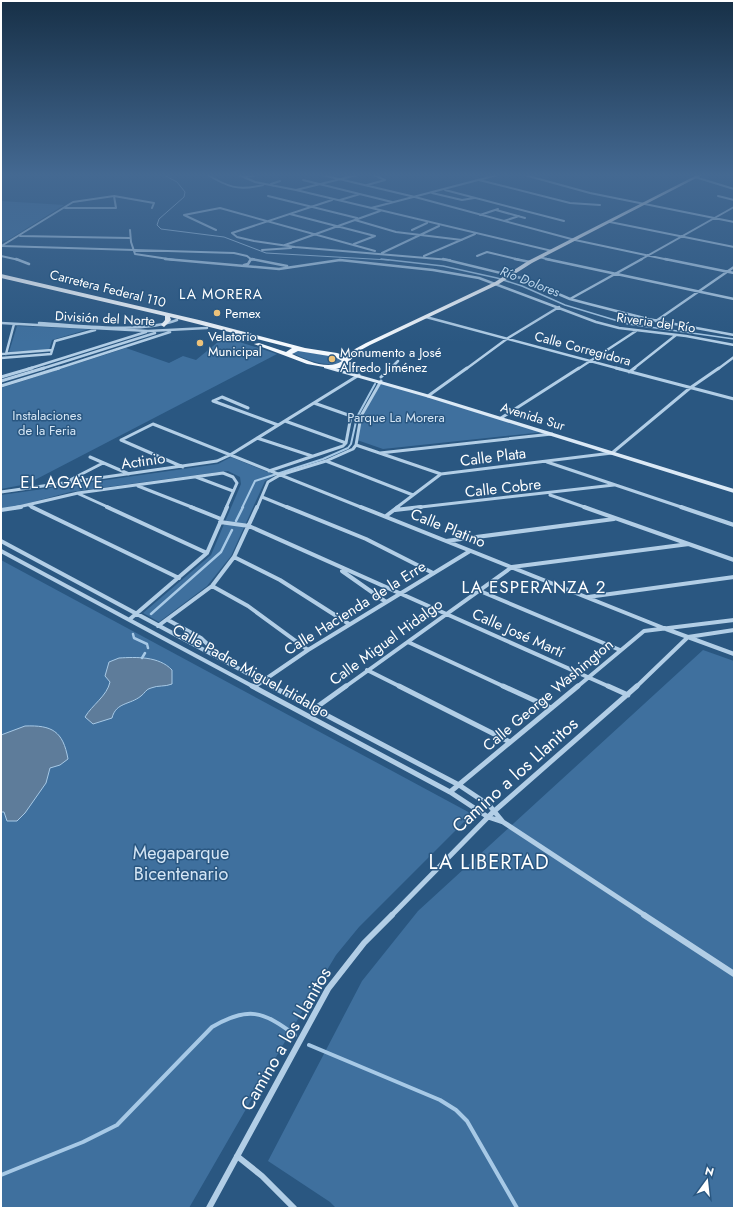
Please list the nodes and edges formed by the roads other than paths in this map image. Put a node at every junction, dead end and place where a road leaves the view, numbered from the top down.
1 (29, 230) edge
2 (130, 230) dead end
3 (240, 230) edge
4 (303, 230) edge
5 (326, 230) edge
6 (355, 230) edge
7 (372, 230) edge
8 (392, 230) edge
9 (429, 230) edge
10 (459, 230) edge
11 (539, 230) edge
12 (594, 230) edge
13 (653, 230) edge
14 (692, 230) edge
15 (365, 233) junction
16 (316, 234) junction
17 (475, 234) junction
18 (419, 235) junction
19 (20, 236) junction
20 (682, 236) junction
21 (129, 238) junction
22 (462, 240) junction
23 (575, 240) junction
24 (353, 244) junction
25 (1, 246) edge
26 (285, 246) junction
27 (295, 247) junction
28 (734, 247) edge
29 (132, 250) junction
30 (262, 250) dead end
31 (552, 251) junction
32 (242, 252) dead end
33 (234, 253) junction
34 (382, 253) junction
35 (649, 255) junction
36 (1, 256) edge
37 (477, 256) dead end
38 (421, 257) junction
39 (539, 257) junction
40 (252, 259) junction
41 (530, 262) junction
42 (28, 264) dead end
43 (242, 266) junction
44 (290, 267) junction
45 (734, 267) edge
46 (727, 272) junction
47 (734, 273) edge
48 (614, 274) junction
49 (1, 276) edge
50 (510, 276) junction
51 (1, 280) edge
52 (497, 283) junction
53 (696, 292) junction
54 (570, 299) junction
55 (734, 300) edge
56 (559, 307) junction
57 (167, 317) junction
58 (426, 317) junction
59 (177, 320) junction
60 (656, 321) junction
61 (1, 322) edge
62 (14, 324) junction
63 (107, 326) junction
64 (162, 328) junction
65 (207, 328) junction
66 (100, 329) junction
67 (180, 330) junction
68 (148, 331) junction
69 (636, 331) junction
70 (239, 333) junction
71 (676, 335) junction
72 (734, 335) edge
73 (508, 338) junction
74 (368, 344) junction
75 (734, 345) edge
76 (302, 349) junction
77 (52, 350) junction
78 (323, 352) junction
79 (1, 354) edge
80 (6, 354) junction
81 (51, 354) junction
82 (293, 357) junction
83 (734, 357) edge
84 (1, 358) edge
85 (59, 358) junction
86 (346, 361) junction
87 (398, 361) dead end
88 (590, 361) junction
89 (325, 367) junction
90 (630, 372) junction
91 (359, 375) junction
92 (1, 377) edge
93 (376, 378) junction
94 (1, 381) edge
95 (1, 386) edge
96 (690, 388) junction
97 (430, 394) junction
98 (734, 399) edge
99 (314, 403) junction
100 (241, 412) junction
101 (503, 417) junction
102 (285, 421) junction
103 (278, 425) junction
104 (552, 434) junction
105 (258, 438) junction
106 (346, 443) junction
107 (356, 445) junction
108 (614, 451) junction
109 (380, 453) junction
110 (230, 455) junction
111 (90, 457) dead end
112 (313, 457) junction
113 (326, 461) junction
114 (546, 462) junction
115 (103, 463) junction
116 (183, 467) junction
117 (270, 471) junction
118 (129, 474) junction
119 (279, 474) junction
120 (441, 474) junction
121 (195, 477) junction
122 (64, 483) junction
123 (137, 485) junction
124 (614, 485) junction
125 (734, 486) edge
126 (233, 491) junction
127 (734, 491) edge
128 (1, 492) edge
129 (78, 493) junction
130 (548, 494) junction
131 (413, 495) junction
132 (262, 497) junction
133 (29, 506) junction
134 (2, 510) edge
135 (395, 510) junction
136 (386, 516) junction
137 (616, 518) junction
138 (221, 521) junction
139 (734, 525) edge
140 (250, 526) junction
141 (1, 541) edge
142 (446, 541) junction
143 (690, 544) junction
144 (1, 550) edge
145 (470, 551) junction
146 (207, 553) junction
147 (234, 557) junction
148 (734, 560) edge
149 (46, 564) junction
150 (333, 564) junction
151 (512, 567) junction
152 (38, 569) junction
153 (433, 573) junction
154 (734, 577) edge
155 (179, 578) junction
156 (212, 586) junction
157 (480, 591) junction
158 (398, 594) junction
159 (587, 597) junction
160 (386, 602) junction
161 (137, 614) junction
162 (445, 614) junction
163 (130, 619) junction
164 (168, 620) junction
165 (734, 620) edge
166 (349, 624) junction
167 (158, 626) junction
168 (666, 629) junction
169 (734, 630) edge
170 (688, 637) junction
171 (408, 642) junction
172 (308, 650) junction
173 (620, 650) junction
174 (734, 654) edge
175 (228, 663) junction
176 (367, 670) junction
177 (588, 677) junction
178 (262, 681) junction
179 (254, 687) junction
180 (628, 695) junction
181 (551, 708) junction
182 (314, 709) junction
183 (510, 742) junction
184 (459, 785) junction
185 (450, 792) junction
186 (496, 810) junction
187 (488, 817) junction
188 (503, 822) junction
189 (734, 974) edge
190 (237, 1156) junction
191 (209, 1208) edge
192 (294, 1208) edge

1 - 19 street
2 - 21 street
3 - 26 street, Riveria del Río
4 - 16 street
5 - 16 street
6 - 15 street
7 - 15 street
8 - 18 street
9 - 18 street
10 - 17 street
11 - 23 street
12 - 23 main road
13 - 20 street
14 - 20 street
15 - 24 street
16 - 24 street
16 - 26 street
17 - 22 street
17 - 31 street
18 - 22 street
18 - 34 street
19 - 21 street
19 - 25 street
20 - 28 street
20 - 35 street
21 - 29 street
22 - 38 street
23 - 31 main road
23 - 35 street
24 - 34 street
25 - 29 street
26 - 27 street, Riveria del Río
27 - 30 street
27 - 34 street, Riveria del Río
29 - 33 street
29 - 43 street, Riveria del Río
31 - 39 main road
32 - 33 street
33 - 40 street
34 - 38 street, Riveria del Río
35 - 46 street
35 - 48 street
36 - 42 street
37 - 41 street
38 - 50 street, Riveria del Río
39 - 41 main road
39 - 48 street
40 - 43 street
40 - 44 street
41 - 50 main road
43 - 44 street, Riveria del Río
44 - 52 street, Riveria del Río
45 - 46 street
46 - 47 street
46 - 53 street
48 - 53 street
48 - 54 street
49 - 70 main road, Carretera Federal 110
50 - 52 main road
50 - 54 street, Riveria del Río
51 - 57 main road, Carretera Federal 110
52 - 56 street, Riveria del Río
52 - 58 main road
53 - 55 street
53 - 60 street
54 - 60 street, Riveria del Río
56 - 69 street, Riveria del Río
56 - 73 street
57 - 59 main road, Carretera Federal 110
57 - 64 main road
58 - 73 street, Calle Corregidora
58 - 74 main road
59 - 64 street, División del Norte
59 - 65 main road, Carretera Federal 110
59 - 70 main road
60 - 72 street, Riveria del Río
61 - 62 street, División del Norte
61 - 63 street, División del Norte
62 - 66 street, División del Norte
62 - 80 street
63 - 64 street, División del Norte
63 - 66 street
64 - 67 street, División del Norte
64 - 68 street, División del Norte
64 - 94 street
65 - 67 street, División del Norte
65 - 82 main road, Carretera Federal 110
66 - 68 street, División del Norte
66 - 77 street
67 - 95 street
68 - 85 street
69 - 71 street, Riveria del Río
69 - 88 street
70 - 76 main road, Carretera Federal 110
71 - 75 street, Riveria del Río
71 - 90 street
73 - 88 street, Calle Corregidora
73 - 97 street
74 - 78 main road
74 - 86 main road
76 - 78 main road, Carretera Federal 110
76 - 82 main road
77 - 80 street
77 - 81 street
78 - 86 main road
79 - 80 street
81 - 84 street
81 - 85 street
82 - 89 main road, Carretera Federal 110
83 - 96 street
85 - 92 street
86 - 89 main road
86 - 93 main road, Avenida Sur
87 - 93 street
88 - 90 street, Calle Corregidora
88 - 101 street
89 - 91 main road, Avenida Sur
90 - 96 street, Calle Corregidora
91 - 93 main road, Avenida Sur
91 - 99 street, Actinio
93 - 97 main road, Avenida Sur
93 - 107 street
96 - 98 street, Calle Corregidora
96 - 108 street
97 - 101 main road, Avenida Sur
99 - 102 street, Actinio
99 - 106 street
100 - 100 street
100 - 103 street
101 - 104 main road, Avenida Sur
101 - 108 main road, Avenida Sur
102 - 103 street, Actinio
102 - 106 street
103 - 105 street, Actinio
104 - 108 main road, Avenida Sur
104 - 109 street
105 - 110 street, Actinio
105 - 112 street
106 - 112 street
107 - 109 street
107 - 113 street
108 - 114 street, Calle Plata
108 - 125 main road, Avenida Sur
108 - 127 main road, Avenida Sur
109 - 120 street
110 - 116 street, Actinio
110 - 116 street, Calle Platino
110 - 117 street, Calle Platino
111 - 115 street
112 - 117 street
113 - 119 street
113 - 131 street
114 - 120 street, Calle Plata
114 - 124 street
115 - 118 street
115 - 122 street
116 - 118 street, Actinio
117 - 119 street, Calle Platino
118 - 122 street, Actinio
119 - 132 street
119 - 136 street, Calle Platino
120 - 131 street, Calle Plata
121 - 123 street
121 - 126 street
121 - 126 street
122 - 128 street, Actinio
123 - 129 street
123 - 138 street
124 - 130 street, Calle Cobre
124 - 139 street
126 - 138 street
129 - 133 street
129 - 146 street
130 - 135 street, Calle Cobre
130 - 137 street
131 - 135 street, Calle Plata
132 - 140 street
132 - 153 street
133 - 134 street
133 - 155 street
135 - 136 street, Calle Plata
136 - 142 street, Calle Platino
137 - 142 street
137 - 143 street
138 - 140 street
138 - 146 street
140 - 147 street
140 - 150 street
141 - 149 street, Calle Padre Miguel Hidalgo
142 - 145 street, Calle Platino
143 - 148 street
143 - 151 street
144 - 152 street, Calle Padre Miguel Hidalgo
145 - 151 street, Calle Platino
145 - 153 street, Calle Hacienda de la Erre
146 - 155 street
147 - 156 street
147 - 166 street
149 - 152 street
149 - 161 street, Calle Padre Miguel Hidalgo
150 - 158 street, Calle José Martí
150 - 160 street
151 - 157 street, Calle Miguel Hidalgo
151 - 159 street, Calle Platino
152 - 163 street, Calle Padre Miguel Hidalgo
153 - 158 street, Calle Hacienda de la Erre
154 - 159 street
155 - 161 street
156 - 164 street
156 - 172 street
157 - 162 street, Calle Miguel Hidalgo
157 - 173 street
158 - 160 street, Calle Hacienda de la Erre
158 - 162 street, Calle José Martí
159 - 168 street, Calle Platino
160 - 166 street, Calle Hacienda de la Erre
161 - 163 street
161 - 167 street, Calle Padre Miguel Hidalgo
162 - 171 street, Calle Miguel Hidalgo
162 - 177 street, Calle José Martí
163 - 179 street, Calle Padre Miguel Hidalgo
164 - 167 street
164 - 175 street, Calle Padre Miguel Hidalgo
165 - 168 street, Calle George Washington
166 - 172 street, Calle Hacienda de la Erre
167 - 175 street, Calle Padre Miguel Hidalgo
168 - 170 street, Calle Platino
168 - 173 street, Calle George Washington
169 - 170 street
170 - 174 street, Calle Platino
170 - 180 street, Camino a los Llanitos
171 - 176 street, Calle Miguel Hidalgo
171 - 181 street
172 - 178 street, Calle Hacienda de la Erre
173 - 177 street, Calle George Washington
175 - 178 street, Calle Padre Miguel Hidalgo
176 - 182 street, Calle Miguel Hidalgo
176 - 183 street
177 - 180 street, Calle José Martí
177 - 181 street, Calle George Washington
178 - 179 street, Calle Hacienda de la Erre
178 - 182 street, Calle Padre Miguel Hidalgo
179 - 185 street, Calle Padre Miguel Hidalgo
180 - 186 street, Camino a los Llanitos
181 - 183 street, Calle George Washington
182 - 184 street, Calle Padre Miguel Hidalgo
183 - 184 street, Calle George Washington
184 - 185 street, Calle George Washington
184 - 186 street, Calle Padre Miguel Hidalgo
185 - 187 street, Calle Padre Miguel Hidalgo
186 - 187 street, Camino a los Llanitos
186 - 188 street
187 - 188 street, Calle Padre Miguel Hidalgo
187 - 190 street, Camino a los Llanitos
188 - 189 street
190 - 191 street, Camino a los Llanitos
190 - 192 street

